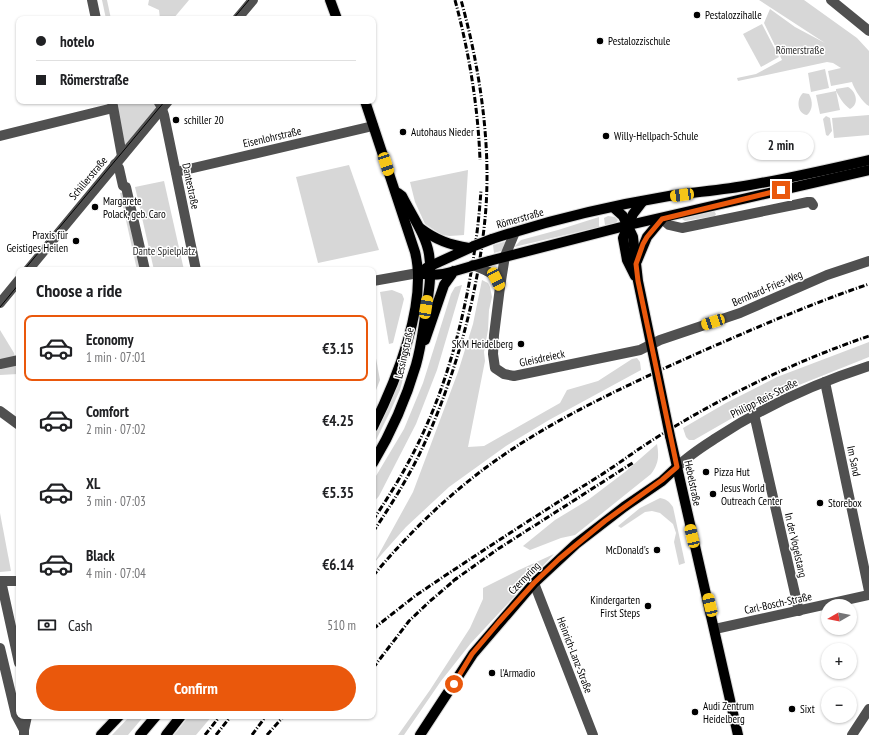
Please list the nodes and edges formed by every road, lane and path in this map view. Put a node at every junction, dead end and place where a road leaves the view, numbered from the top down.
1 (92, 0) edge
2 (253, 0) edge
3 (330, 0) edge
4 (831, 0) edge
5 (95, 16) edge
6 (240, 16) edge
7 (336, 16) edge
8 (869, 31) edge
9 (113, 104) edge
10 (162, 104) edge
11 (163, 104) edge
12 (366, 104) edge
13 (373, 126) junction
14 (0, 136) edge
15 (122, 156) junction
16 (869, 160) edge
17 (115, 164) junction
18 (869, 170) edge
19 (176, 172) junction
20 (395, 190) junction
21 (643, 201) junction
22 (812, 205) dead end
23 (613, 207) junction
24 (662, 219) junction
25 (629, 225) junction
26 (419, 228) junction
27 (515, 232) junction
28 (455, 250) junction
29 (505, 256) junction
30 (869, 261) edge
31 (636, 264) junction
32 (473, 265) junction
33 (30, 267) edge
34 (144, 267) edge
35 (195, 267) edge
36 (430, 270) junction
37 (454, 271) junction
38 (418, 273) junction
39 (376, 280) edge
40 (638, 281) junction
41 (16, 284) edge
42 (500, 287) junction
43 (0, 303) edge
44 (651, 344) junction
45 (16, 361) edge
46 (0, 364) edge
47 (416, 364) junction
48 (869, 366) edge
49 (825, 382) junction
50 (0, 411) edge
51 (754, 414) junction
52 (376, 420) edge
53 (16, 423) edge
54 (376, 458) edge
55 (677, 467) junction
56 (0, 581) edge
57 (16, 581) edge
58 (534, 583) junction
59 (869, 591) edge
60 (869, 595) edge
61 (798, 611) junction
62 (715, 630) junction
63 (0, 648) edge
64 (16, 650) edge
65 (869, 709) edge
66 (16, 715) edge
67 (18, 719) edge
68 (26, 719) edge
69 (116, 719) edge
70 (153, 719) edge
71 (179, 719) edge
72 (24, 732) edge
73 (101, 735) edge
74 (140, 735) edge
75 (166, 735) edge
76 (420, 735) edge
77 (593, 735) edge
78 (738, 735) edge
79 (852, 735) edge

1 - 5 street
2 - 6 street
3 - 7 main road
4 - 8 street
9 - 14 street
9 - 15 street
10 - 15 street, Schillerstraße
11 - 19 street, Dantestraße
12 - 13 main road
13 - 19 street, Eisenlohrstraße
13 - 20 main road
15 - 17 street, Schillerstraße
16 - 21 main road, Römerstraße
17 - 33 street, Schillerstraße
17 - 34 street
18 - 24 main road
19 - 35 street, Dantestraße
20 - 26 main road
20 - 38 main road, Lessingstraße
21 - 23 main road, Römerstraße
21 - 25 main road, Hebelstraße
22 - 24 street
23 - 25 main road, Hebelstraße
23 - 27 main road, Römerstraße
24 - 25 main road
24 - 31 main road
25 - 29 main road
25 - 31 main road, Hebelstraße
25 - 40 main road, Hebelstraße
26 - 28 main road
26 - 36 main road
27 - 28 main road, Römerstraße, bridge
27 - 29 street, Gleisdreieck
28 - 36 main road
29 - 32 main road, bridge
29 - 42 street, Gleisdreieck
30 - 44 street, Bernhard-Fries-Weg
31 - 40 main road, Hebelstraße
32 - 37 main road, bridge
32 - 42 street, bridge
36 - 37 main road
36 - 38 main road
36 - 47 main road, Lessingstraße
37 - 47 main road
38 - 39 street
38 - 52 main road, Lessingstraße
40 - 44 main road, Hebelstraße
41 - 43 street
42 - 44 street, Gleisdreieck
44 - 55 main road, Hebelstraße, bridge
45 - 46 street
47 - 54 main road, Lessingstraße
48 - 49 street, Philipp-Reis-Straße
49 - 51 street, Philipp-Reis-Straße
49 - 59 street, Im Sand
50 - 53 street
51 - 55 street, Philipp-Reis-Straße
51 - 61 street, In der Vogelstang
55 - 58 main road, Czernyring
55 - 62 main road, Hebelstraße
56 - 57 street
56 - 64 street
58 - 76 main road, Czernyring
58 - 77 street, Heinrich-Lanz-Straße
60 - 61 street, Carl-Bosch-Straße
61 - 62 street, Carl-Bosch-Straße
62 - 78 main road, Hebelstraße
63 - 66 street
65 - 79 street
67 - 72 street
68 - 72 street
69 - 73 main road
70 - 74 main road
71 - 75 main road

